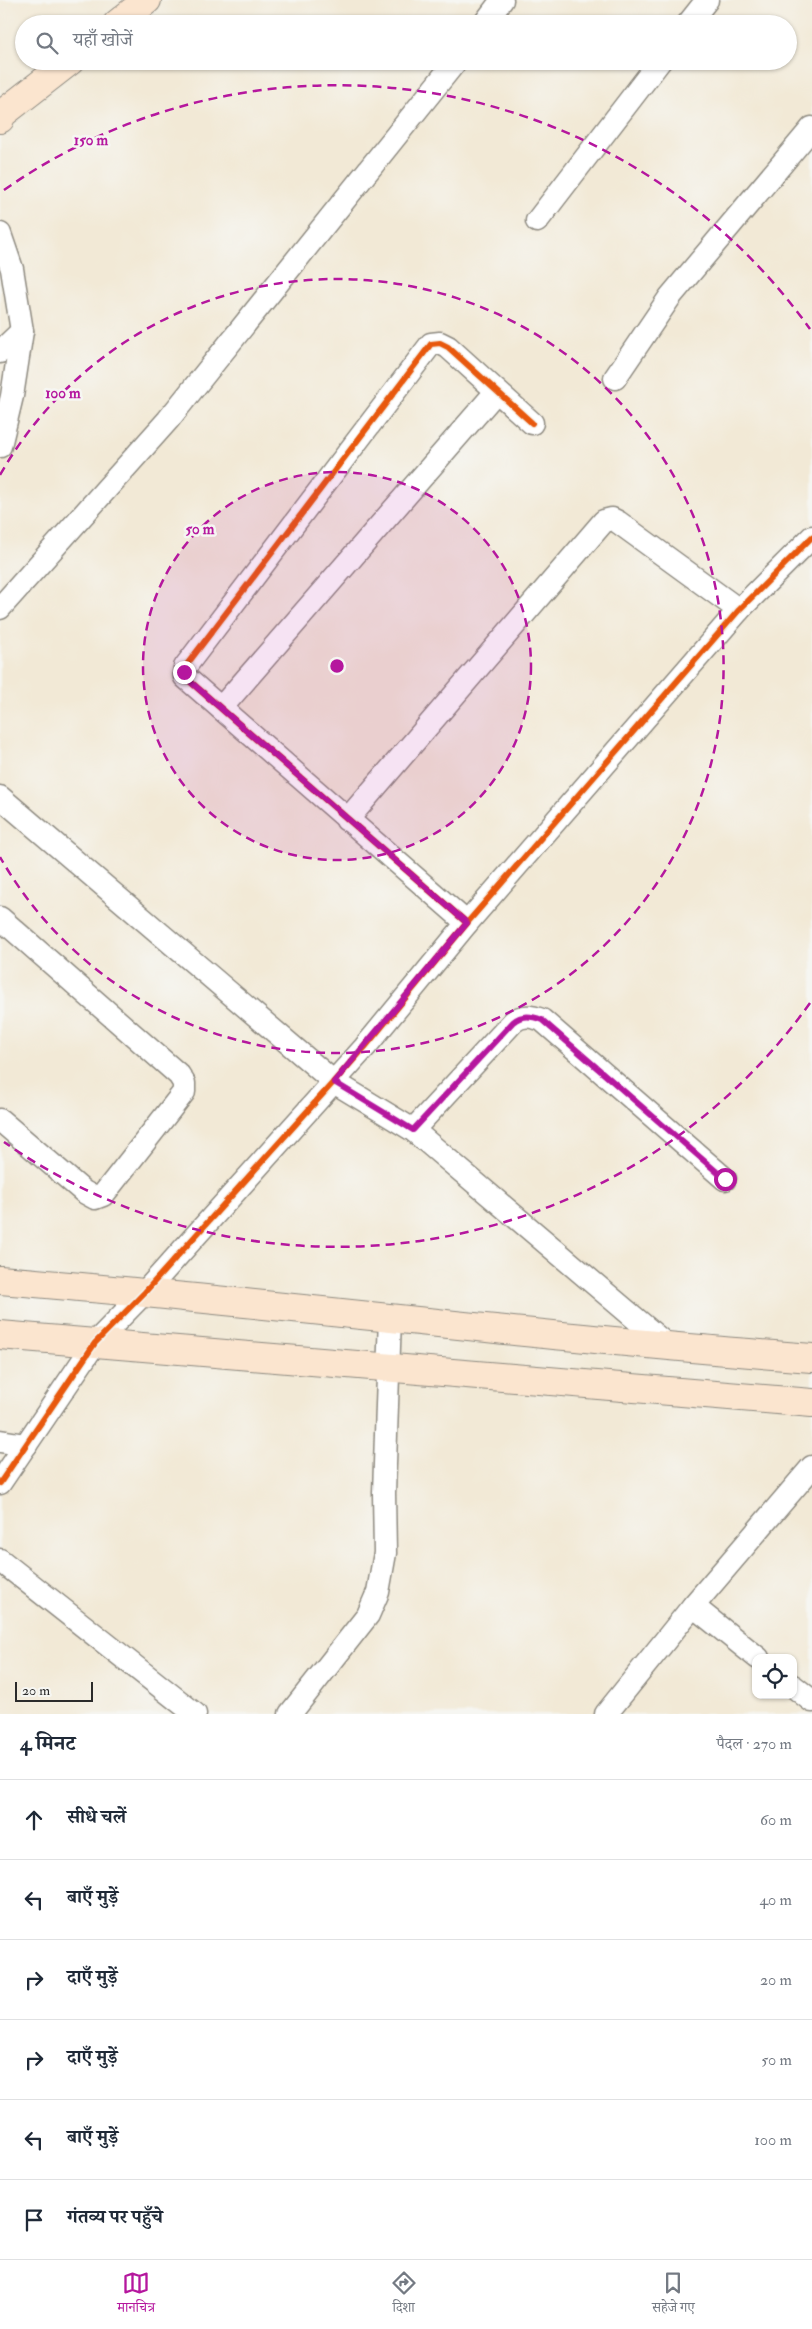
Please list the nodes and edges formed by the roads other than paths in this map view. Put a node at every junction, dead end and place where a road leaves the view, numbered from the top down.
1 (148, 0) edge
2 (502, 0) edge
3 (707, 0) edge
4 (129, 15) edge
5 (491, 15) edge
6 (695, 15) edge
7 (58, 70) edge
8 (449, 70) edge
9 (653, 70) edge
10 (0, 114) edge
11 (812, 128) edge
12 (537, 221) dead end
13 (0, 234) edge
14 (22, 331) junction
15 (0, 352) edge
16 (614, 378) dead end
17 (496, 392) junction
18 (532, 423) dead end
19 (0, 446) edge
20 (812, 537) edge
21 (0, 608) edge
22 (739, 610) junction
23 (221, 708) junction
24 (0, 797) edge
25 (347, 820) junction
26 (0, 918) edge
27 (467, 923) junction
28 (334, 1082) junction
29 (0, 1120) edge
30 (413, 1130) junction
31 (725, 1179) dead end
32 (0, 1280) edge
33 (145, 1292) junction
34 (390, 1317) junction
35 (0, 1335) edge
36 (95, 1343) junction
37 (669, 1347) junction
38 (812, 1358) edge
39 (388, 1368) junction
40 (812, 1403) edge
41 (0, 1442) edge
42 (26, 1445) junction
43 (812, 1467) edge
44 (0, 1483) edge
45 (0, 1560) edge
46 (693, 1606) junction
47 (753, 1654) edge
48 (797, 1689) edge
49 (812, 1701) edge
50 (195, 1714) edge
51 (290, 1714) edge
52 (606, 1714) edge

1 - 4 street
2 - 5 street
3 - 6 street
7 - 10 street
8 - 21 street
9 - 12 street
11 - 16 street
13 - 14 street
14 - 15 street
14 - 19 street
17 - 18 street
17 - 23 street
17 - 23 street
20 - 22 street
22 - 25 street
22 - 27 street
23 - 25 street
24 - 28 street
25 - 27 street
26 - 29 street
27 - 28 street
28 - 30 street
28 - 33 street
30 - 31 street
30 - 37 street
32 - 33 street
33 - 34 street
33 - 36 street
34 - 37 street
34 - 39 street
35 - 36 street
36 - 39 street
36 - 42 street
37 - 38 street
39 - 40 street
39 - 51 street
41 - 42 street
42 - 44 street
43 - 46 street
45 - 50 street
46 - 47 street
46 - 52 street
48 - 49 street

